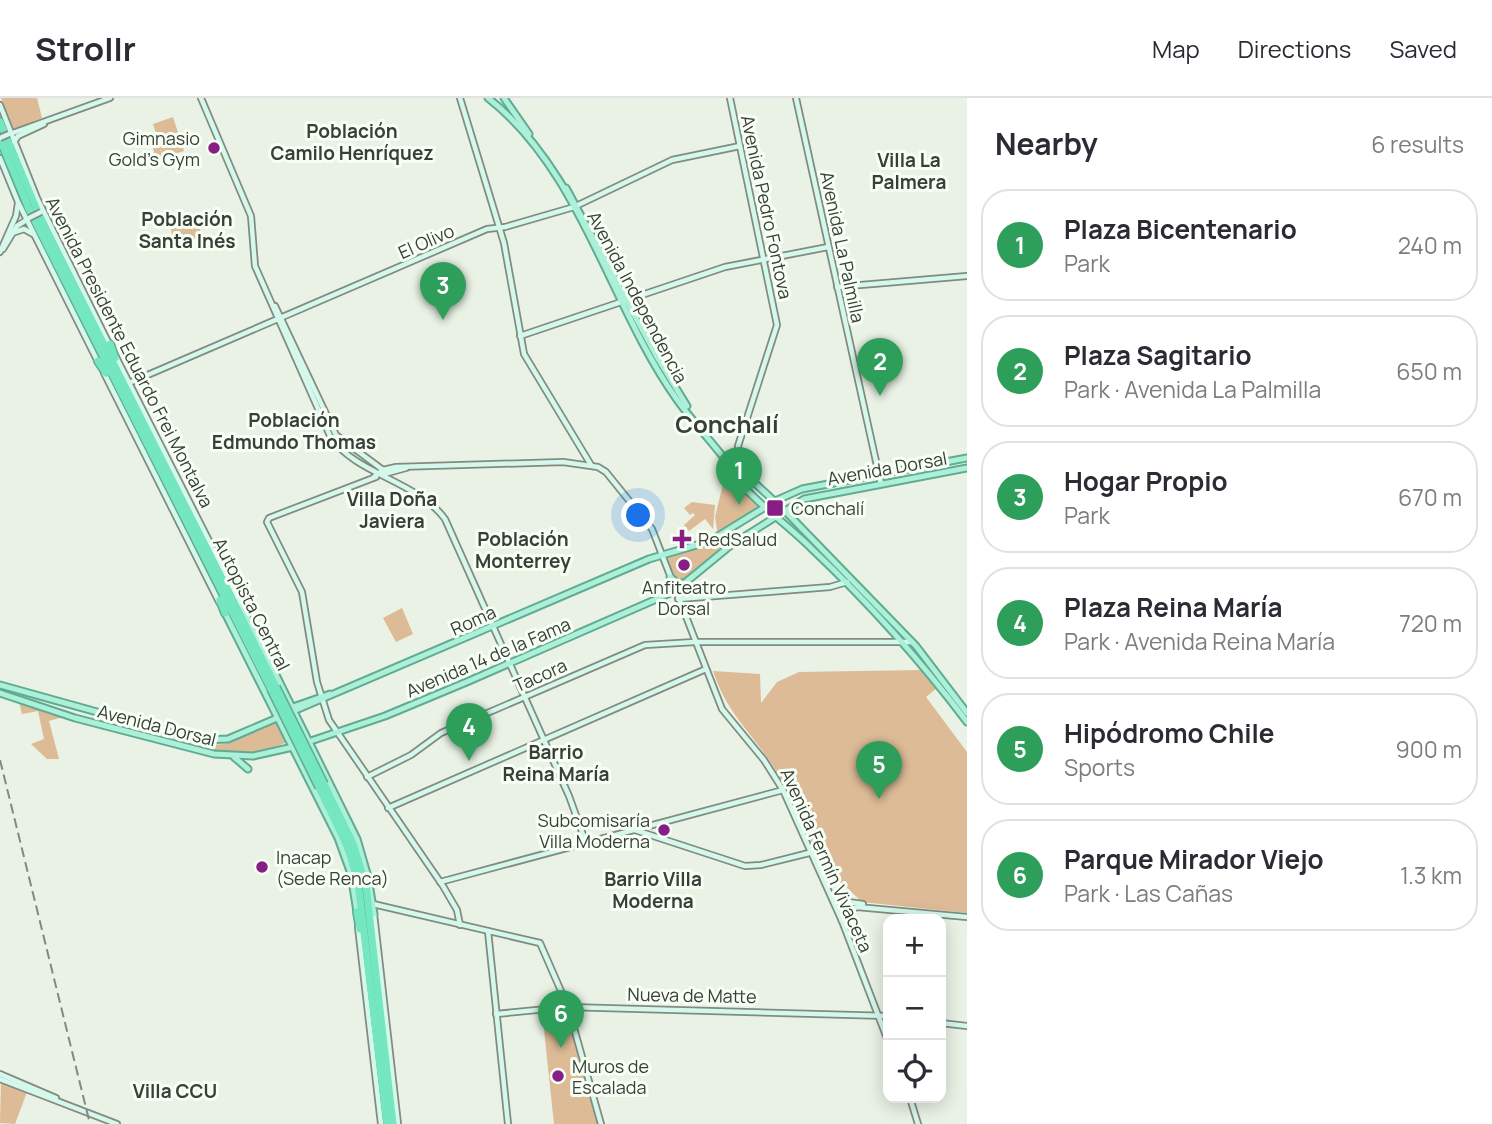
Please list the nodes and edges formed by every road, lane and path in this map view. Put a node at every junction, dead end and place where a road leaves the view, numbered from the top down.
1 (110, 98) edge
2 (201, 98) edge
3 (460, 98) edge
4 (490, 98) edge
5 (504, 98) edge
6 (730, 98) edge
7 (796, 98) edge
8 (0, 105) edge
9 (48, 121) junction
10 (0, 122) edge
11 (10, 134) junction
12 (0, 139) edge
13 (14, 142) junction
14 (740, 146) junction
15 (0, 158) edge
16 (18, 202) junction
17 (576, 206) junction
18 (42, 211) junction
19 (28, 219) junction
20 (499, 227) junction
21 (12, 234) junction
22 (34, 234) junction
23 (828, 247) junction
24 (0, 253) edge
25 (764, 260) junction
26 (967, 276) edge
27 (837, 287) junction
28 (624, 302) junction
29 (281, 319) junction
30 (520, 336) junction
31 (110, 344) junction
32 (98, 361) junction
33 (129, 383) junction
34 (127, 399) junction
35 (967, 458) edge
36 (591, 465) junction
37 (967, 468) edge
38 (741, 471) junction
39 (382, 472) junction
40 (879, 474) junction
41 (881, 484) junction
42 (775, 501) junction
43 (766, 507) junction
44 (783, 509) junction
45 (775, 515) junction
46 (662, 554) junction
47 (212, 568) junction
48 (670, 577) junction
49 (848, 581) junction
50 (688, 583) junction
51 (675, 591) junction
52 (678, 599) junction
53 (242, 606) junction
54 (225, 613) junction
55 (493, 627) junction
56 (901, 641) junction
57 (695, 642) junction
58 (912, 642) junction
59 (510, 663) junction
60 (705, 669) junction
61 (0, 685) edge
62 (0, 693) edge
63 (525, 697) junction
64 (321, 698) junction
65 (294, 709) junction
66 (121, 711) dead end
67 (967, 713) edge
68 (115, 719) junction
69 (279, 719) junction
70 (967, 722) edge
71 (336, 733) junction
72 (544, 740) junction
73 (310, 741) junction
74 (293, 747) junction
75 (234, 757) junction
76 (320, 762) junction
77 (248, 769) dead end
78 (305, 770) junction
79 (367, 777) junction
80 (321, 785) junction
81 (783, 790) junction
82 (388, 808) junction
83 (645, 830) junction
84 (586, 843) junction
85 (809, 853) junction
86 (440, 882) junction
87 (832, 900) junction
88 (373, 904) junction
89 (881, 908) junction
90 (357, 912) junction
91 (374, 914) junction
92 (967, 917) edge
93 (842, 922) junction
94 (460, 925) junction
95 (488, 932) junction
96 (367, 957) junction
97 (375, 963) junction
98 (568, 1006) junction
99 (496, 1014) junction
100 (878, 1014) junction
101 (883, 1015) edge
102 (946, 1024) edge
103 (967, 1026) edge
104 (888, 1040) edge
105 (0, 1076) edge
106 (912, 1103) edge
107 (383, 1123) edge
108 (117, 1124) edge
109 (396, 1124) edge
110 (508, 1124) edge
111 (601, 1124) edge
112 (918, 1124) edge

1 - 9 street
2 - 29 street
3 - 20 street, Avenida Fermín Vivaceta
4 - 17 main road, Avenida Independencia
5 - 17 main road, Avenida Independencia
6 - 14 street, Avenida Pedro Fontova
7 - 23 street, Avenida La Palmilla
8 - 11 street, Avenida Presidente Eduardo Frei Montalva
9 - 11 street
9 - 13 street
10 - 34 highway, Autopista Central
11 - 12 street, bridge
11 - 13 street, Avenida Presidente Eduardo Frei Montalva
12 - 34 highway, Autopista Central
13 - 18 street, Avenida Presidente Eduardo Frei Montalva
14 - 17 street, El Olivo
14 - 25 street, Avenida Pedro Fontova
15 - 16 street, Avenida Presidente Eduardo Frei Montalva
16 - 19 street, Avenida Presidente Eduardo Frei Montalva
16 - 24 street
17 - 20 street, El Olivo
17 - 28 main road, Avenida Independencia
18 - 19 street, bridge
18 - 31 street, Avenida Presidente Eduardo Frei Montalva
19 - 21 street
19 - 22 street, Avenida Presidente Eduardo Frei Montalva
20 - 29 street, El Olivo
20 - 30 street, Avenida Fermín Vivaceta
21 - 22 street
21 - 24 street
22 - 32 street, Avenida Presidente Eduardo Frei Montalva
23 - 25 street
23 - 27 street, Avenida La Palmilla
25 - 28 street
25 - 38 street, Avenida Pedro Fontova
26 - 27 street
27 - 40 street, Avenida La Palmilla
28 - 30 street
28 - 38 main road, Avenida Independencia
28 - 43 main road, Avenida Independencia
29 - 33 street, El Olivo
29 - 39 street
30 - 36 street, Avenida Fermín Vivaceta
31 - 33 street, Avenida Presidente Eduardo Frei Montalva
31 - 34 highway
32 - 34 highway
32 - 54 street, Avenida Presidente Eduardo Frei Montalva
33 - 53 street, Avenida Presidente Eduardo Frei Montalva
34 - 47 highway, Autopista Central
35 - 40 main road, Avenida Dorsal
36 - 39 street
36 - 46 street, Avenida Fermín Vivaceta
37 - 41 main road, Avenida Dorsal
38 - 42 main road, Avenida Independencia
39 - 55 street
39 - 64 street
40 - 41 street, Avenida La Palmilla
40 - 42 main road, Avenida Dorsal
41 - 44 main road, Avenida Dorsal
42 - 43 main road, Avenida Dorsal
42 - 44 main road, Avenida Independencia
43 - 45 main road, Avenida Independencia
43 - 46 main road, Avenida Dorsal
44 - 45 main road, Avenida Dorsal
44 - 49 main road, Avenida Independencia
45 - 49 main road, Avenida Independencia
45 - 50 main road, Avenida Dorsal
46 - 48 street, Avenida Fermín Vivaceta
46 - 55 main road, Roma
47 - 53 highway
47 - 54 highway
47 - 80 highway, Autopista Central, bridge
48 - 50 main road
48 - 51 street, Avenida Fermín Vivaceta
49 - 52 street
49 - 56 main road, Avenida Independencia
49 - 58 main road, Avenida Independencia
50 - 51 main road, Avenida Dorsal
51 - 52 street, Avenida Fermín Vivaceta
51 - 59 main road, Avenida 14 de la Fama
52 - 57 street, Avenida Fermín Vivaceta
53 - 65 main road, Avenida Presidente Eduardo Frei Montalva
54 - 69 main road, Avenida Presidente Eduardo Frei Montalva
55 - 59 street
55 - 64 main road, Roma
56 - 57 street, Tacora
56 - 58 street, Tacora
56 - 70 main road, Avenida Independencia
57 - 60 street, Avenida Fermín Vivaceta
57 - 63 street, Tacora
58 - 67 main road, Avenida Independencia
59 - 63 street
59 - 71 main road, Avenida 14 de la Fama
60 - 72 street
60 - 81 street, Avenida Fermín Vivaceta
61 - 68 main road, Avenida Dorsal
62 - 75 main road, Avenida Dorsal
63 - 72 street
63 - 79 street, Tacora
64 - 65 main road, Roma
64 - 71 street
65 - 69 main road, Avenida Dorsal
65 - 73 main road, Avenida Presidente Eduardo Frei Montalva
66 - 68 main road
68 - 69 main road, Avenida Dorsal
69 - 74 main road, Avenida Presidente Eduardo Frei Montalva
71 - 73 main road, Avenida 14 de la Fama
71 - 79 street
72 - 82 street
72 - 84 street
73 - 74 main road, Avenida Dorsal
73 - 76 main road, Avenida Presidente Eduardo Frei Montalva
74 - 75 main road, Avenida Dorsal
74 - 78 main road, Avenida Presidente Eduardo Frei Montalva
75 - 77 main road
76 - 78 main road
76 - 88 main road, Avenida Presidente Eduardo Frei Montalva
78 - 90 main road, Avenida Presidente Eduardo Frei Montalva
79 - 82 street
80 - 96 highway, Autopista Central
80 - 97 highway, Autopista Central
81 - 83 street
81 - 85 street, Avenida Fermín Vivaceta
82 - 86 street
83 - 84 street
83 - 85 street
84 - 86 street
85 - 87 street, Avenida Fermín Vivaceta
86 - 94 street
87 - 89 street
87 - 93 street, Avenida Fermín Vivaceta
88 - 91 main road, Avenida Presidente Eduardo Frei Montalva
88 - 94 street
89 - 92 street
89 - 93 street
90 - 96 highway
90 - 107 street, Avenida Presidente Eduardo Frei Montalva
91 - 97 highway
91 - 109 street, Avenida Presidente Eduardo Frei Montalva
93 - 100 street, Avenida Fermín Vivaceta
94 - 95 street
95 - 98 street
95 - 99 street
96 - 107 highway, Autopista Central
97 - 109 highway, Autopista Central
98 - 99 street, Nueva de Matte
98 - 100 street, Nueva de Matte
98 - 111 street
99 - 110 street
100 - 101 street, Nueva de Matte
100 - 104 street, Avenida Fermín Vivaceta
102 - 103 street
105 - 108 street
106 - 112 street

